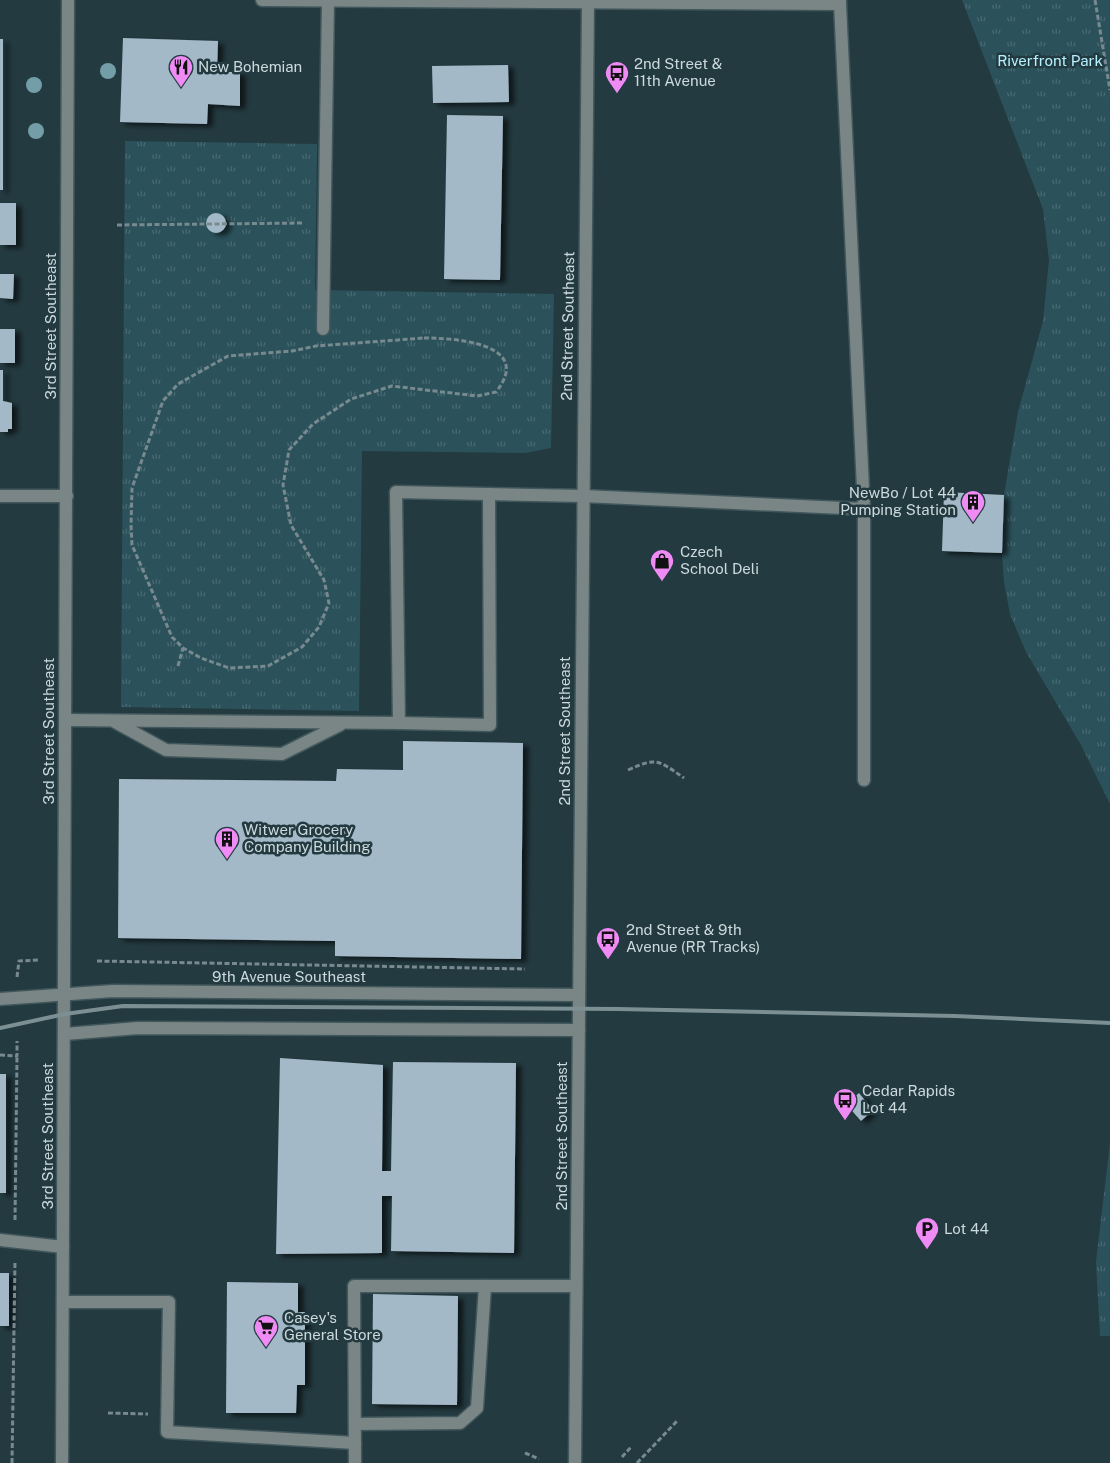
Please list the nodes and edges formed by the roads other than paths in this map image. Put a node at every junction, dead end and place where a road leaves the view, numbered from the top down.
1 (68, 0) edge
2 (262, 0) edge
3 (328, 0) edge
4 (588, 1) edge
5 (840, 2) edge
6 (323, 329) dead end
7 (489, 494) junction
8 (0, 496) edge
9 (66, 496) junction
10 (583, 496) junction
11 (864, 509) junction
12 (66, 720) junction
13 (112, 720) junction
14 (399, 723) junction
15 (343, 724) junction
16 (864, 780) dead end
17 (579, 995) junction
18 (65, 996) junction
19 (0, 999) edge
20 (579, 1030) junction
21 (64, 1034) junction
22 (0, 1240) edge
23 (63, 1247) junction
24 (486, 1286) junction
25 (576, 1286) junction
26 (63, 1302) junction
27 (355, 1424) junction
28 (355, 1442) junction
29 (62, 1463) edge
30 (355, 1463) edge
31 (575, 1463) edge

1 - 9 street, 3rd Street Southeast
2 - 3 street
3 - 4 street
3 - 6 street
4 - 5 street
4 - 10 street, 2nd Street Southeast
5 - 11 street
7 - 10 street
7 - 14 street
7 - 14 street
8 - 9 street
9 - 12 street, 3rd Street Southeast
10 - 11 street
10 - 17 street, 2nd Street Southeast
11 - 16 street
12 - 13 street
12 - 18 street, 3rd Street Southeast
13 - 15 street
13 - 15 street
14 - 15 street
17 - 18 street, 9th Avenue Southeast
17 - 20 street, 2nd Street Southeast
18 - 19 street, 9th Avenue Southeast
18 - 21 street, 3rd Street Southeast
20 - 21 street
20 - 25 street, 2nd Street Southeast
21 - 23 street, 3rd Street Southeast
22 - 23 street
23 - 26 street, 3rd Street Southeast
24 - 25 street
24 - 27 street
24 - 27 street
25 - 31 street, 2nd Street Southeast
26 - 28 street
26 - 29 street, 3rd Street Southeast
27 - 28 street
28 - 30 street

